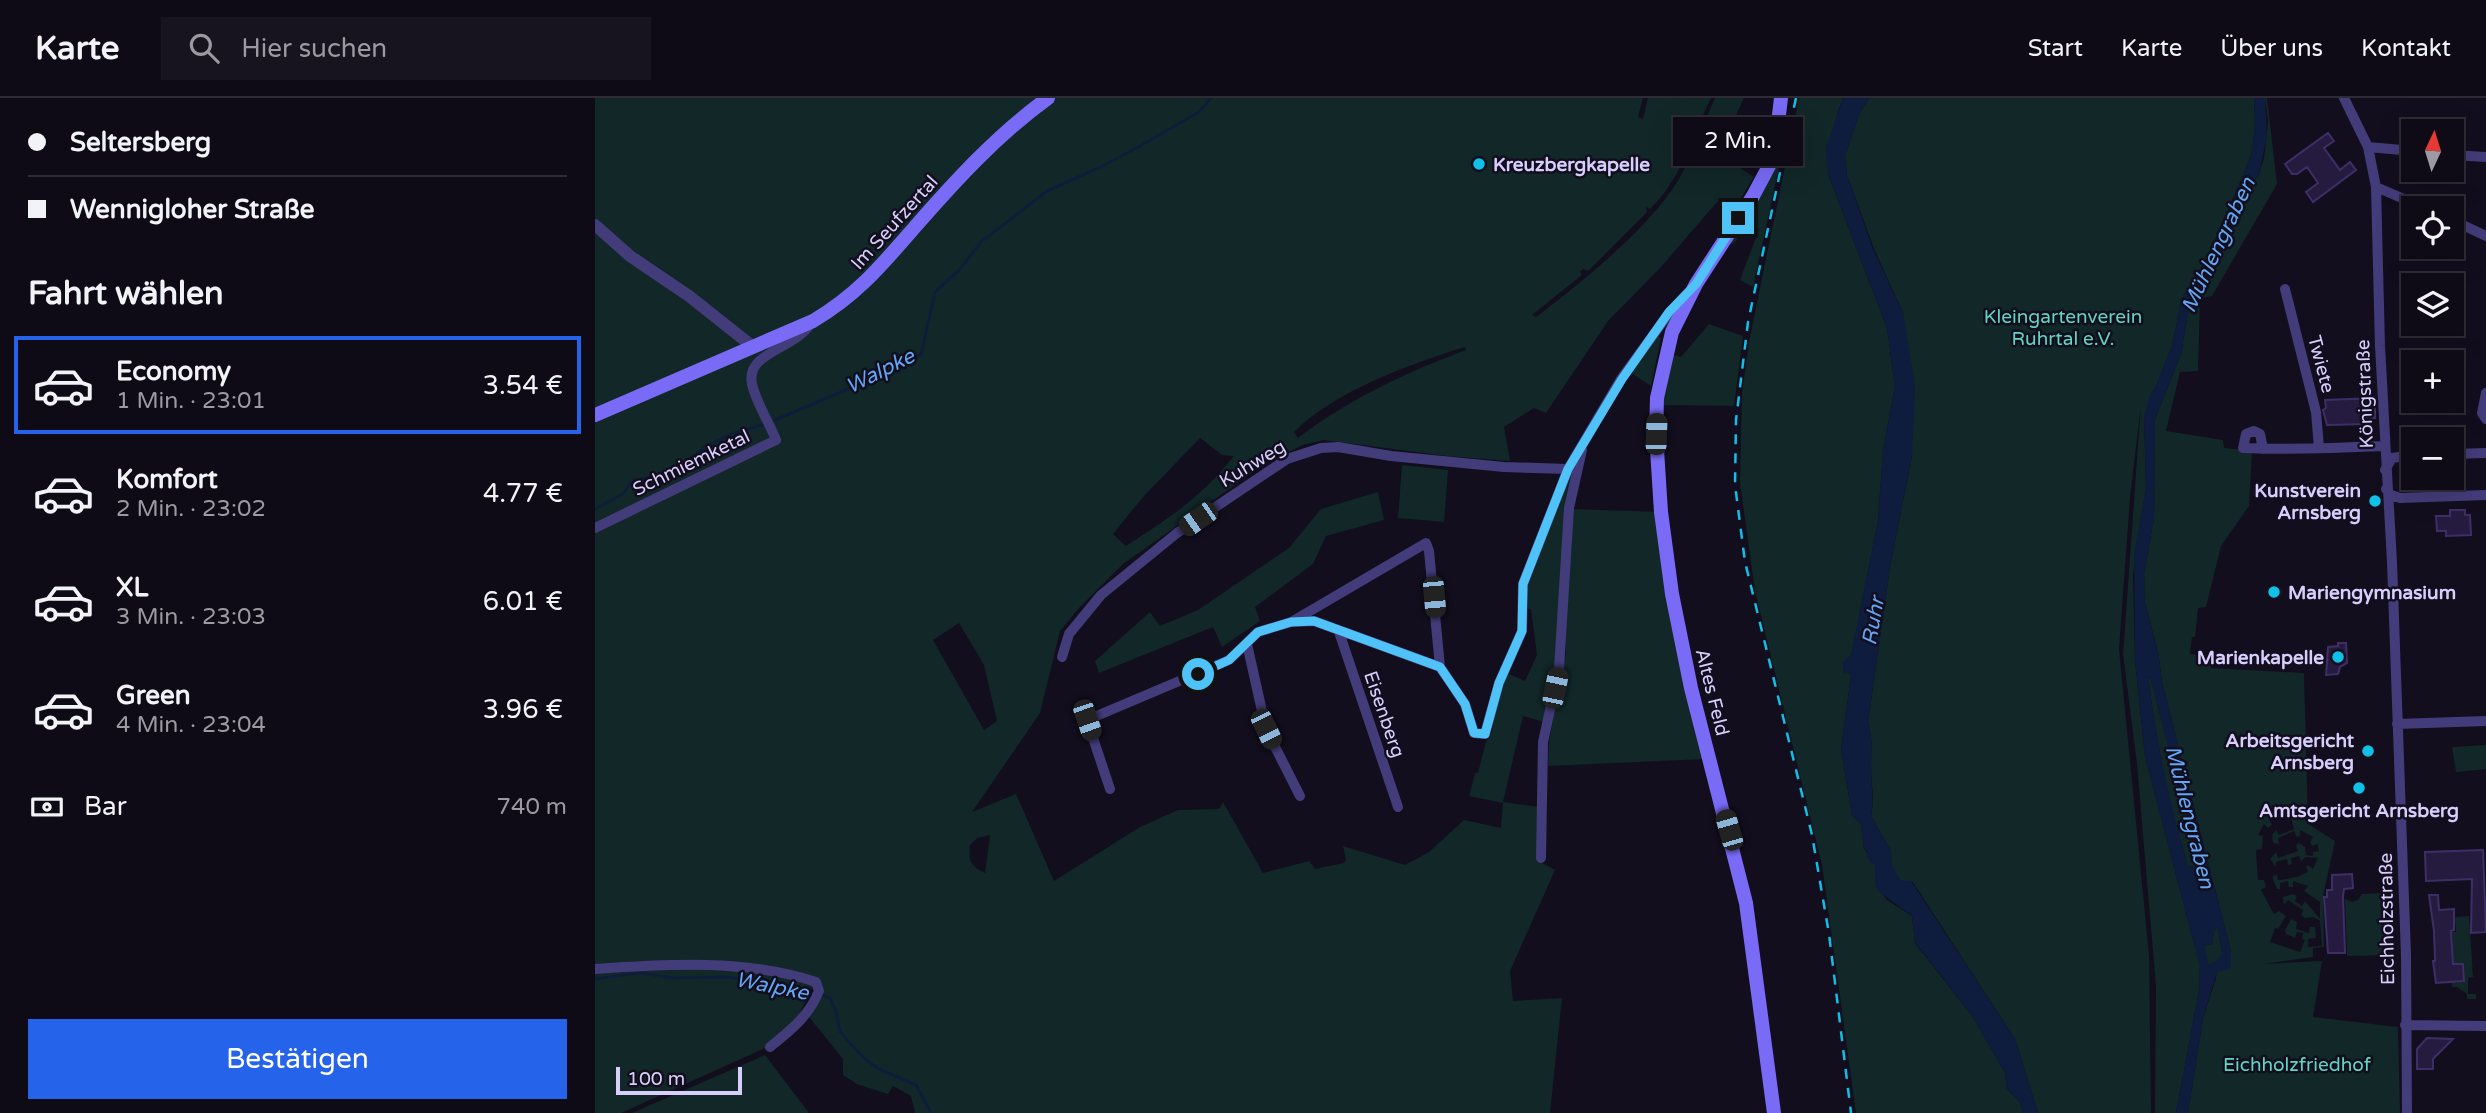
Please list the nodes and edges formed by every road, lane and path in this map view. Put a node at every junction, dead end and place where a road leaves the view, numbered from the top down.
1 (1048, 98) edge
2 (1781, 98) edge
3 (2344, 98) edge
4 (2368, 146) junction
5 (2401, 150) edge
6 (2464, 156) edge
7 (2486, 157) edge
8 (2377, 187) junction
9 (2401, 198) edge
10 (595, 225) edge
11 (2464, 226) edge
12 (2486, 236) edge
13 (2285, 289) dead end
14 (813, 321) junction
15 (1666, 329) junction
16 (752, 346) junction
17 (2486, 393) edge
18 (595, 415) edge
19 (2486, 419) edge
20 (1585, 437) junction
21 (2385, 447) junction
22 (2319, 448) junction
23 (2263, 449) dead end
24 (2486, 453) edge
25 (2464, 454) edge
26 (2398, 456) joint
27 (1568, 469) junction
28 (2385, 471) junction
29 (2386, 489) junction
30 (2486, 495) edge
31 (2400, 498) junction
32 (2389, 514) junction
33 (595, 528) edge
34 (1291, 622) junction
35 (1339, 632) junction
36 (1247, 644) junction
37 (1062, 657) dead end
38 (1440, 667) junction
39 (2486, 721) edge
40 (2397, 724) junction
41 (1110, 789) dead end
42 (1300, 796) dead end
43 (1398, 807) dead end
44 (1541, 858) dead end
45 (595, 969) edge
46 (2405, 1025) junction
47 (2486, 1026) edge
48 (770, 1047) dead end
49 (1774, 1113) edge
50 (2407, 1113) edge

1 - 14 main road, Im Seufzertal
2 - 15 main road, Altes Feld
3 - 4 street, Königstraße
4 - 5 street
4 - 8 street, Königstraße
6 - 7 street
8 - 9 street
8 - 21 street, Königstraße
10 - 16 street
11 - 12 street
13 - 22 street, Twiete
14 - 16 main road, Im Seufzertal
14 - 33 street, Schmiemketal
15 - 20 street
15 - 49 main road, Altes Feld
16 - 18 main road, Im Seufzertal
17 - 19 street
20 - 27 street
20 - 44 street
21 - 22 street
21 - 26 street
21 - 28 street, Königstraße
22 - 23 street
24 - 25 street
26 - 28 street
27 - 37 street, Kuhweg
27 - 38 street
28 - 29 street, Königstraße
29 - 31 street
29 - 32 street, Königstraße
30 - 31 street
31 - 32 street
32 - 40 street, Königstraße
34 - 35 street
34 - 36 street
34 - 38 street
35 - 38 street
35 - 43 street, Eisenberg
36 - 41 street
36 - 42 street
39 - 40 street
40 - 46 street, Eichholzstraße
45 - 48 street
46 - 47 street
46 - 50 street, Eichholzstraße

